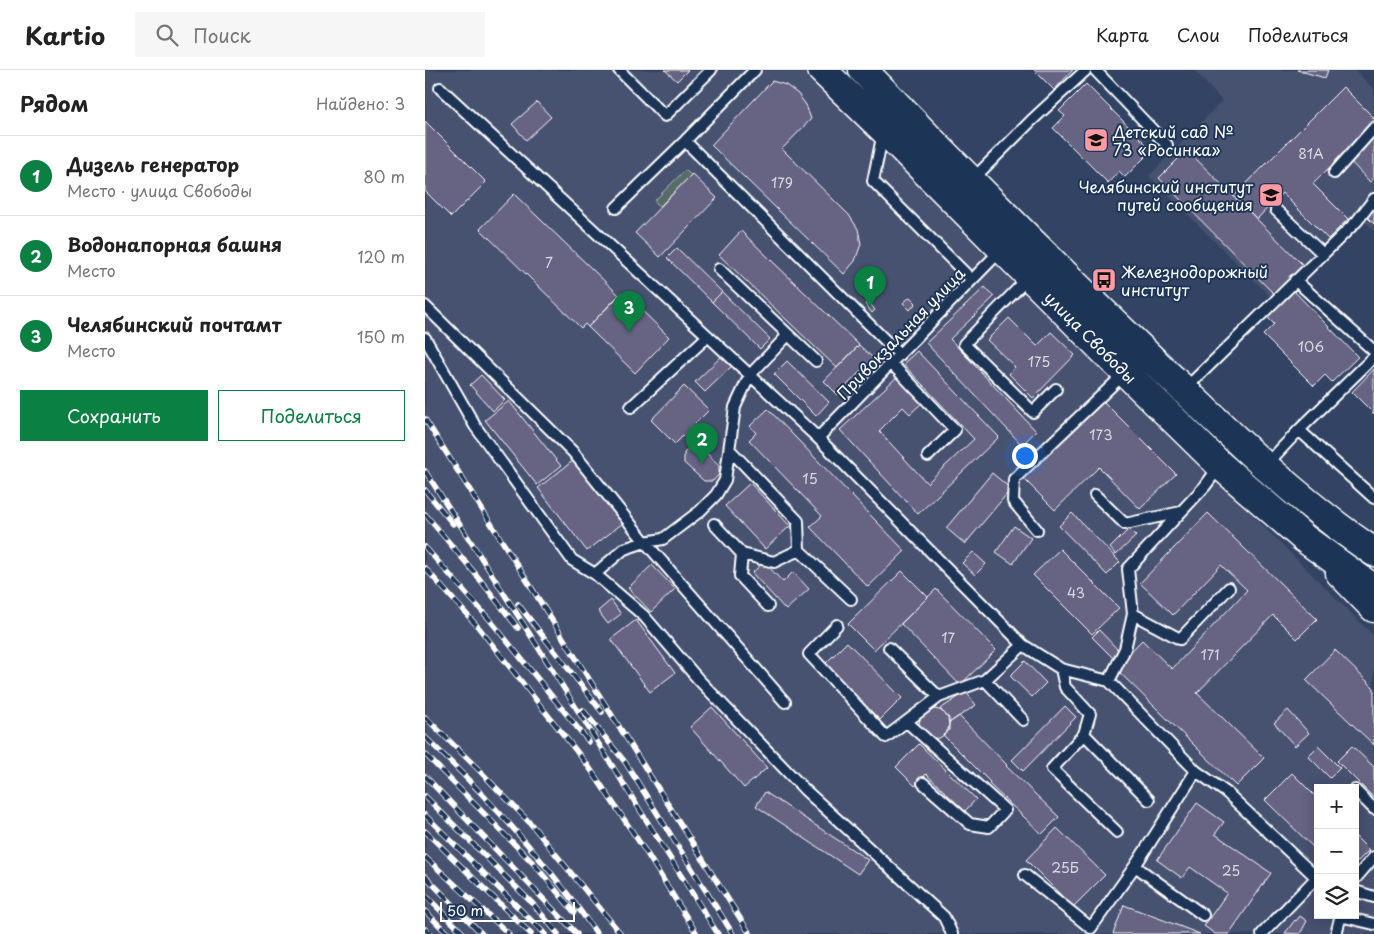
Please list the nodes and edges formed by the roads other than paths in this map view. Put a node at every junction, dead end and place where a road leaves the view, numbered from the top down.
1 (619, 70) edge
2 (711, 70) edge
3 (755, 70) edge
4 (822, 70) edge
5 (863, 70) edge
6 (1086, 70) edge
7 (1095, 70) edge
8 (440, 88) dead end
9 (1374, 128) edge
10 (883, 129) junction
11 (685, 141) junction
12 (1167, 145) dead end
13 (1334, 173) dead end
14 (971, 181) junction
15 (1374, 199) edge
16 (616, 208) dead end
17 (1276, 210) dead end
18 (1012, 239) junction
19 (1323, 254) junction
20 (719, 269) dead end
21 (1030, 276) junction
22 (972, 280) junction
23 (1295, 280) junction
24 (425, 306) edge
25 (788, 335) junction
26 (708, 336) junction
27 (425, 338) edge
28 (1374, 351) edge
29 (900, 354) junction
30 (1374, 357) edge
31 (816, 361) dead end
32 (891, 363) junction
33 (1126, 372) junction
34 (750, 375) junction
35 (1056, 389) dead end
36 (1184, 390) junction
37 (631, 407) dead end
38 (1299, 430) junction
39 (818, 438) junction
40 (730, 450) junction
41 (928, 456) dead end
42 (1220, 465) junction
43 (1265, 466) junction
44 (1095, 495) dead end
45 (1374, 498) edge
46 (1181, 512) junction
47 (714, 524) dead end
48 (1037, 530) dead end
49 (1305, 539) junction
50 (645, 542) junction
51 (799, 550) junction
52 (1374, 552) edge
53 (742, 554) junction
54 (595, 574) junction
55 (1229, 588) dead end
56 (1374, 589) edge
57 (851, 600) dead end
58 (768, 606) dead end
59 (1374, 608) edge
60 (1133, 614) junction
61 (837, 625) dead end
62 (1023, 645) junction
63 (889, 648) dead end
64 (1061, 669) junction
65 (985, 680) junction
66 (1109, 681) junction
67 (939, 697) junction
68 (785, 702) dead end
69 (1023, 720) dead end
70 (907, 722) junction
71 (1084, 734) junction
72 (1196, 771) junction
73 (923, 784) dead end
74 (1359, 794) edge
75 (1149, 800) dead end
76 (1374, 809) edge
77 (1117, 832) dead end
78 (1374, 857) edge
79 (1135, 866) junction
80 (1359, 874) edge
81 (1025, 875) dead end
82 (1314, 876) edge
83 (1314, 882) edge
84 (1359, 892) edge
85 (1374, 897) edge
86 (1203, 915) dead end
87 (1340, 919) edge
88 (1353, 919) edge
89 (1374, 924) edge
90 (952, 934) edge
91 (1262, 934) edge
92 (1336, 934) edge

1 - 2 lane
3 - 11 lane
4 - 10 main road, улица Свободы
5 - 14 main road, улица Свободы
6 - 14 lane
7 - 12 lane
8 - 26 lane
9 - 13 lane
10 - 18 main road, улица Свободы
10 - 22 lane
11 - 16 lane
11 - 29 lane
14 - 18 main road, улица Свободы
15 - 19 lane
17 - 19 lane
18 - 21 main road, улица Свободы
18 - 22 lane, Привокзальная улица
18 - 36 main road, улица Свободы
19 - 23 lane
20 - 25 lane
21 - 33 main road, улица Свободы
21 - 35 lane
22 - 29 lane, Привокзальная улица
23 - 28 lane
23 - 36 lane
24 - 50 lane
25 - 31 lane
25 - 34 lane
26 - 34 lane
26 - 37 lane
27 - 54 lane
29 - 32 lane, Привокзальная улица
30 - 38 lane
32 - 39 lane, Привокзальная улица
32 - 41 lane
33 - 42 main road, улица Свободы
33 - 48 lane
34 - 39 lane
34 - 40 lane
36 - 43 main road, улица Свободы
38 - 43 lane
38 - 45 lane
39 - 62 lane
40 - 50 lane
40 - 51 lane
42 - 46 lane
42 - 49 main road, улица Свободы
43 - 52 main road, улица Свободы
44 - 46 lane
46 - 60 lane
47 - 53 lane
49 - 56 main road, улица Свободы
49 - 59 main road
50 - 54 lane
50 - 68 lane
51 - 53 lane
51 - 57 lane
53 - 58 lane
54 - 90 lane
55 - 60 lane
60 - 66 lane
61 - 70 lane
62 - 64 lane
62 - 65 lane
63 - 67 lane
64 - 66 lane
64 - 71 lane
65 - 67 lane
65 - 69 lane
66 - 72 lane
67 - 70 lane
70 - 73 lane
71 - 75 lane
71 - 77 lane
72 - 79 lane
72 - 82 lane
74 - 76 lane
78 - 80 lane
79 - 81 lane
79 - 86 lane
83 - 91 lane
84 - 85 lane
87 - 92 lane
88 - 89 lane

